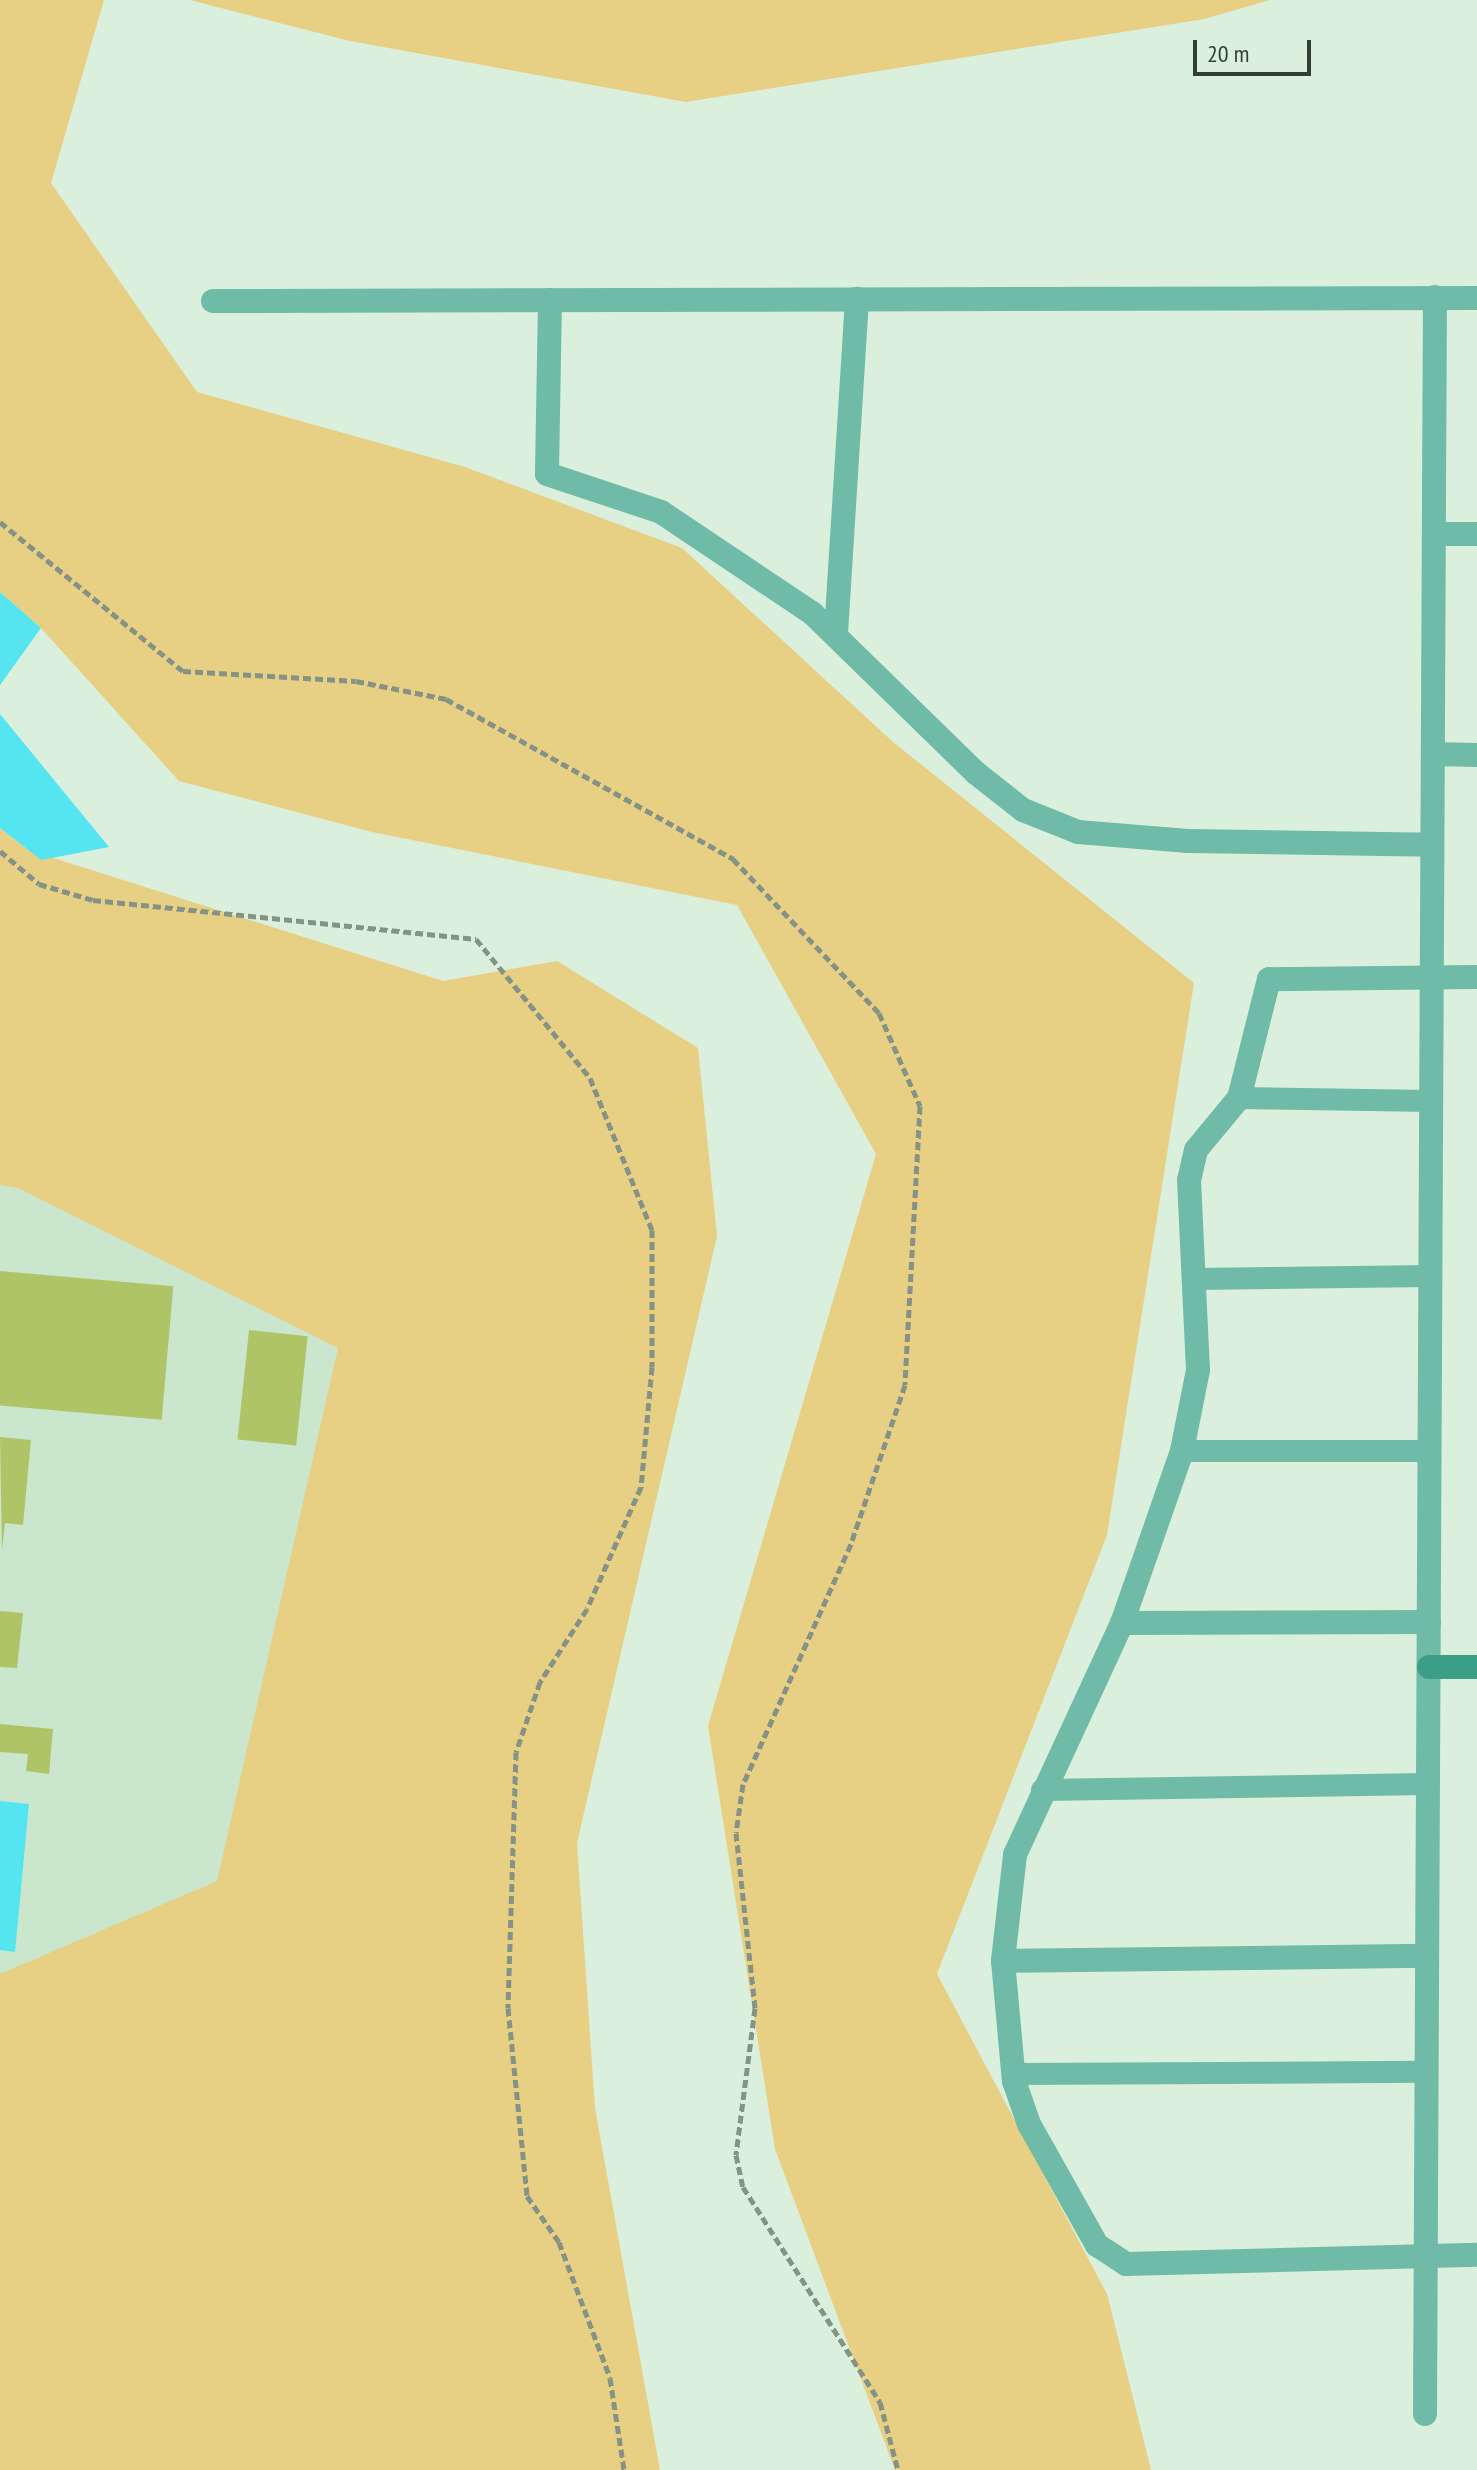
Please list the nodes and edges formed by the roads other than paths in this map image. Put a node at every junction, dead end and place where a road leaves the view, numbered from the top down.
1 (1435, 297) junction
2 (1477, 298) edge
3 (857, 299) junction
4 (550, 300) junction
5 (213, 301) dead end
6 (1434, 534) junction
7 (1477, 534) edge
8 (836, 633) junction
9 (1433, 754) junction
10 (1477, 755) edge
11 (1432, 845) junction
12 (1432, 977) junction
13 (1477, 977) edge
14 (1239, 1098) junction
15 (1431, 1101) junction
16 (1430, 1276) junction
17 (1194, 1279) junction
18 (1182, 1451) junction
19 (1430, 1451) junction
20 (1429, 1622) junction
21 (1122, 1623) junction
22 (1429, 1667) junction
23 (1477, 1667) edge
24 (1427, 1784) junction
25 (1042, 1790) junction
26 (1427, 1956) junction
27 (1003, 1961) junction
28 (1426, 2072) junction
29 (1013, 2074) junction
30 (1426, 2254) junction
31 (1477, 2255) edge
32 (1425, 2414) dead end

1 - 2 street
1 - 3 street
1 - 6 street
3 - 4 street
3 - 8 street
4 - 5 street
4 - 8 street
6 - 7 street
6 - 9 street
8 - 11 street
9 - 10 street
9 - 11 street
11 - 12 street
12 - 13 street
12 - 14 street
12 - 15 street
14 - 15 lane
14 - 17 street
15 - 16 street
16 - 17 lane
16 - 19 street
17 - 18 street
18 - 19 lane
18 - 21 street
19 - 20 street
20 - 21 street
20 - 22 street
21 - 25 street
22 - 23 street
22 - 24 street
24 - 25 lane
24 - 26 street
25 - 27 street
26 - 27 street
26 - 28 street
27 - 29 street
28 - 29 lane
28 - 30 street
29 - 30 street
30 - 31 street
30 - 32 street

